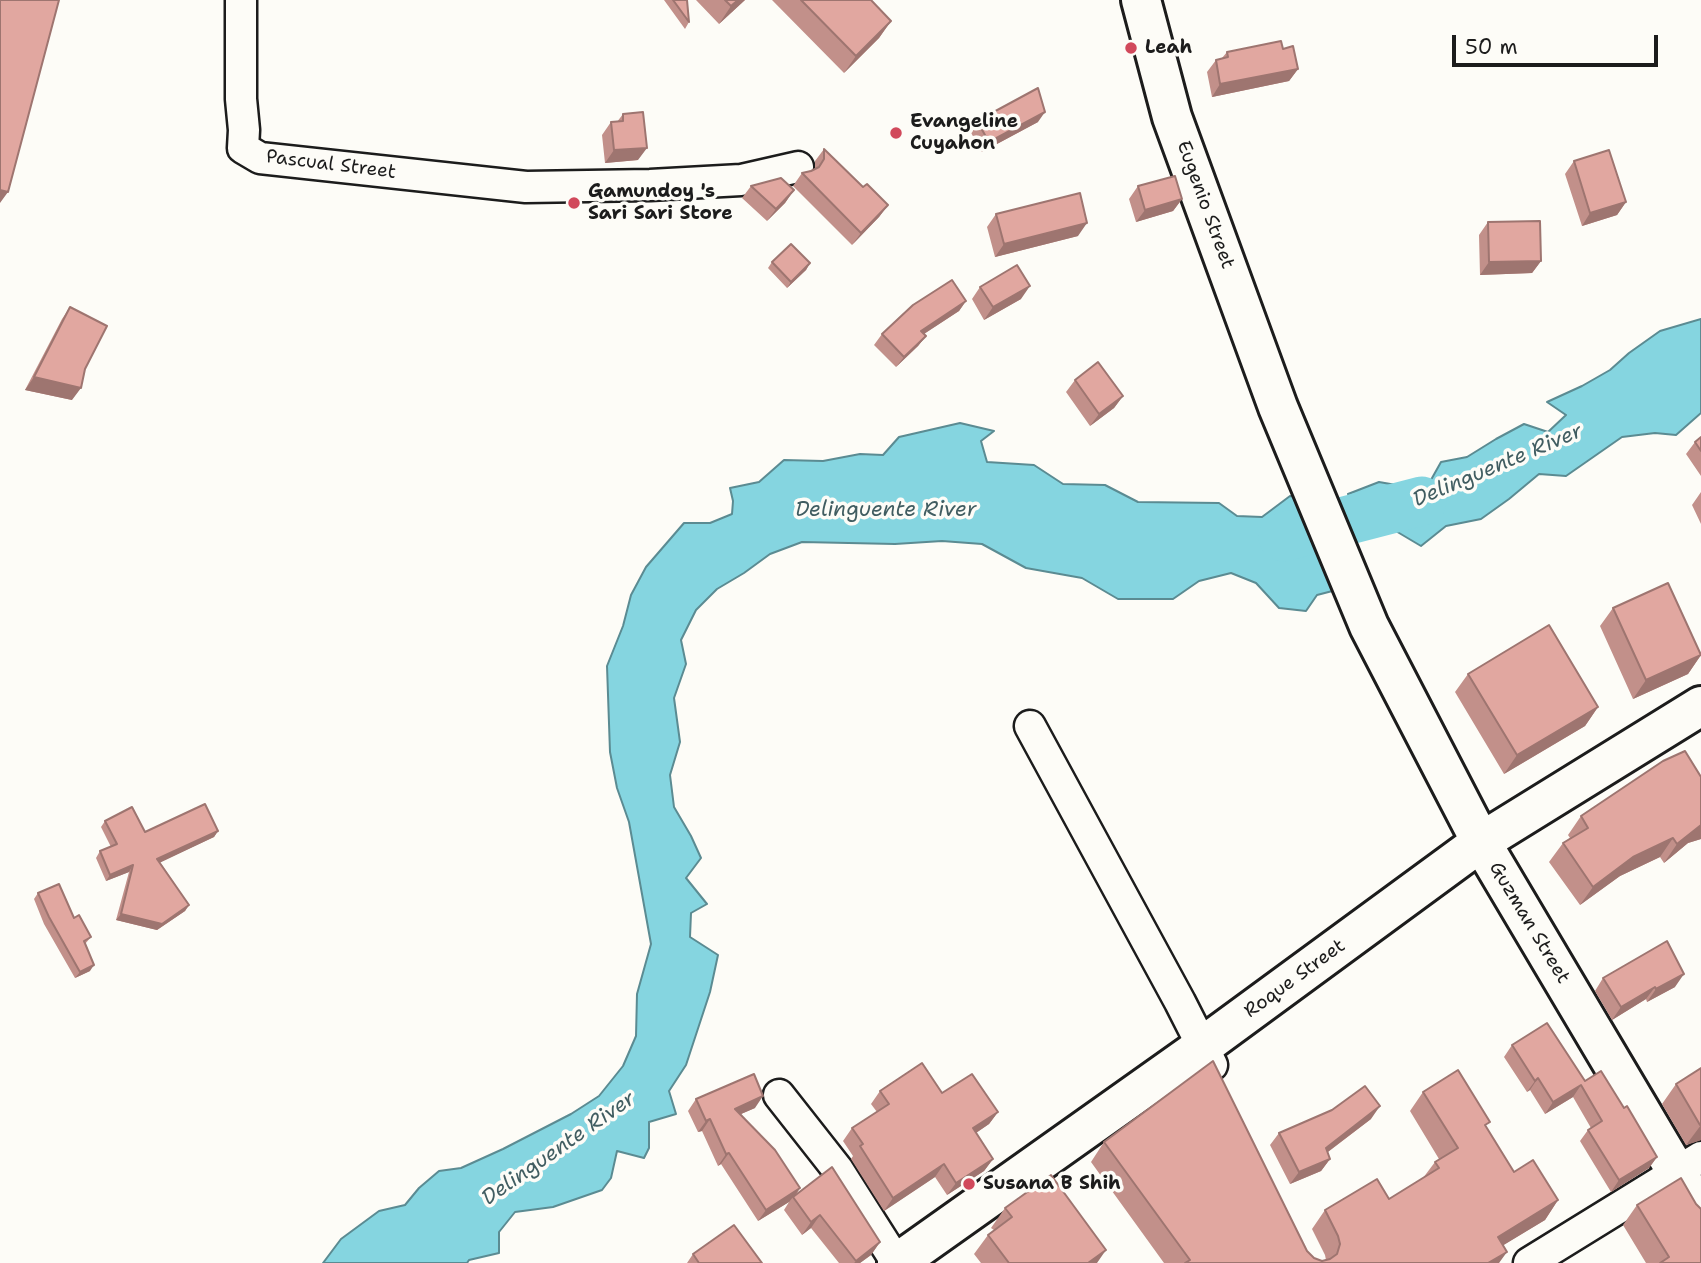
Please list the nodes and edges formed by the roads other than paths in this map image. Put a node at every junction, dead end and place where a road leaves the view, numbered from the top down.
1 (241, 0) edge
2 (1141, 0) edge
3 (799, 167) dead end
4 (1369, 626) joint
5 (1701, 706) edge
6 (1030, 726) dead end
7 (1481, 842) junction
8 (1203, 1046) junction
9 (1226, 1094) edge
10 (779, 1095) dead end
11 (1689, 1165) edge
12 (1701, 1213) edge
13 (897, 1263) edge
14 (1529, 1263) edge

1 - 3 street, Pascual Street
2 - 4 street, Eugenio Street
4 - 7 street, Guzman Street
5 - 7 street, Roque Street
6 - 8 street
7 - 8 street, Roque Street
7 - 11 street, Guzman Street
8 - 9 street
8 - 13 street, Roque Street
10 - 13 street
11 - 12 street, Guzman Street
11 - 14 street

